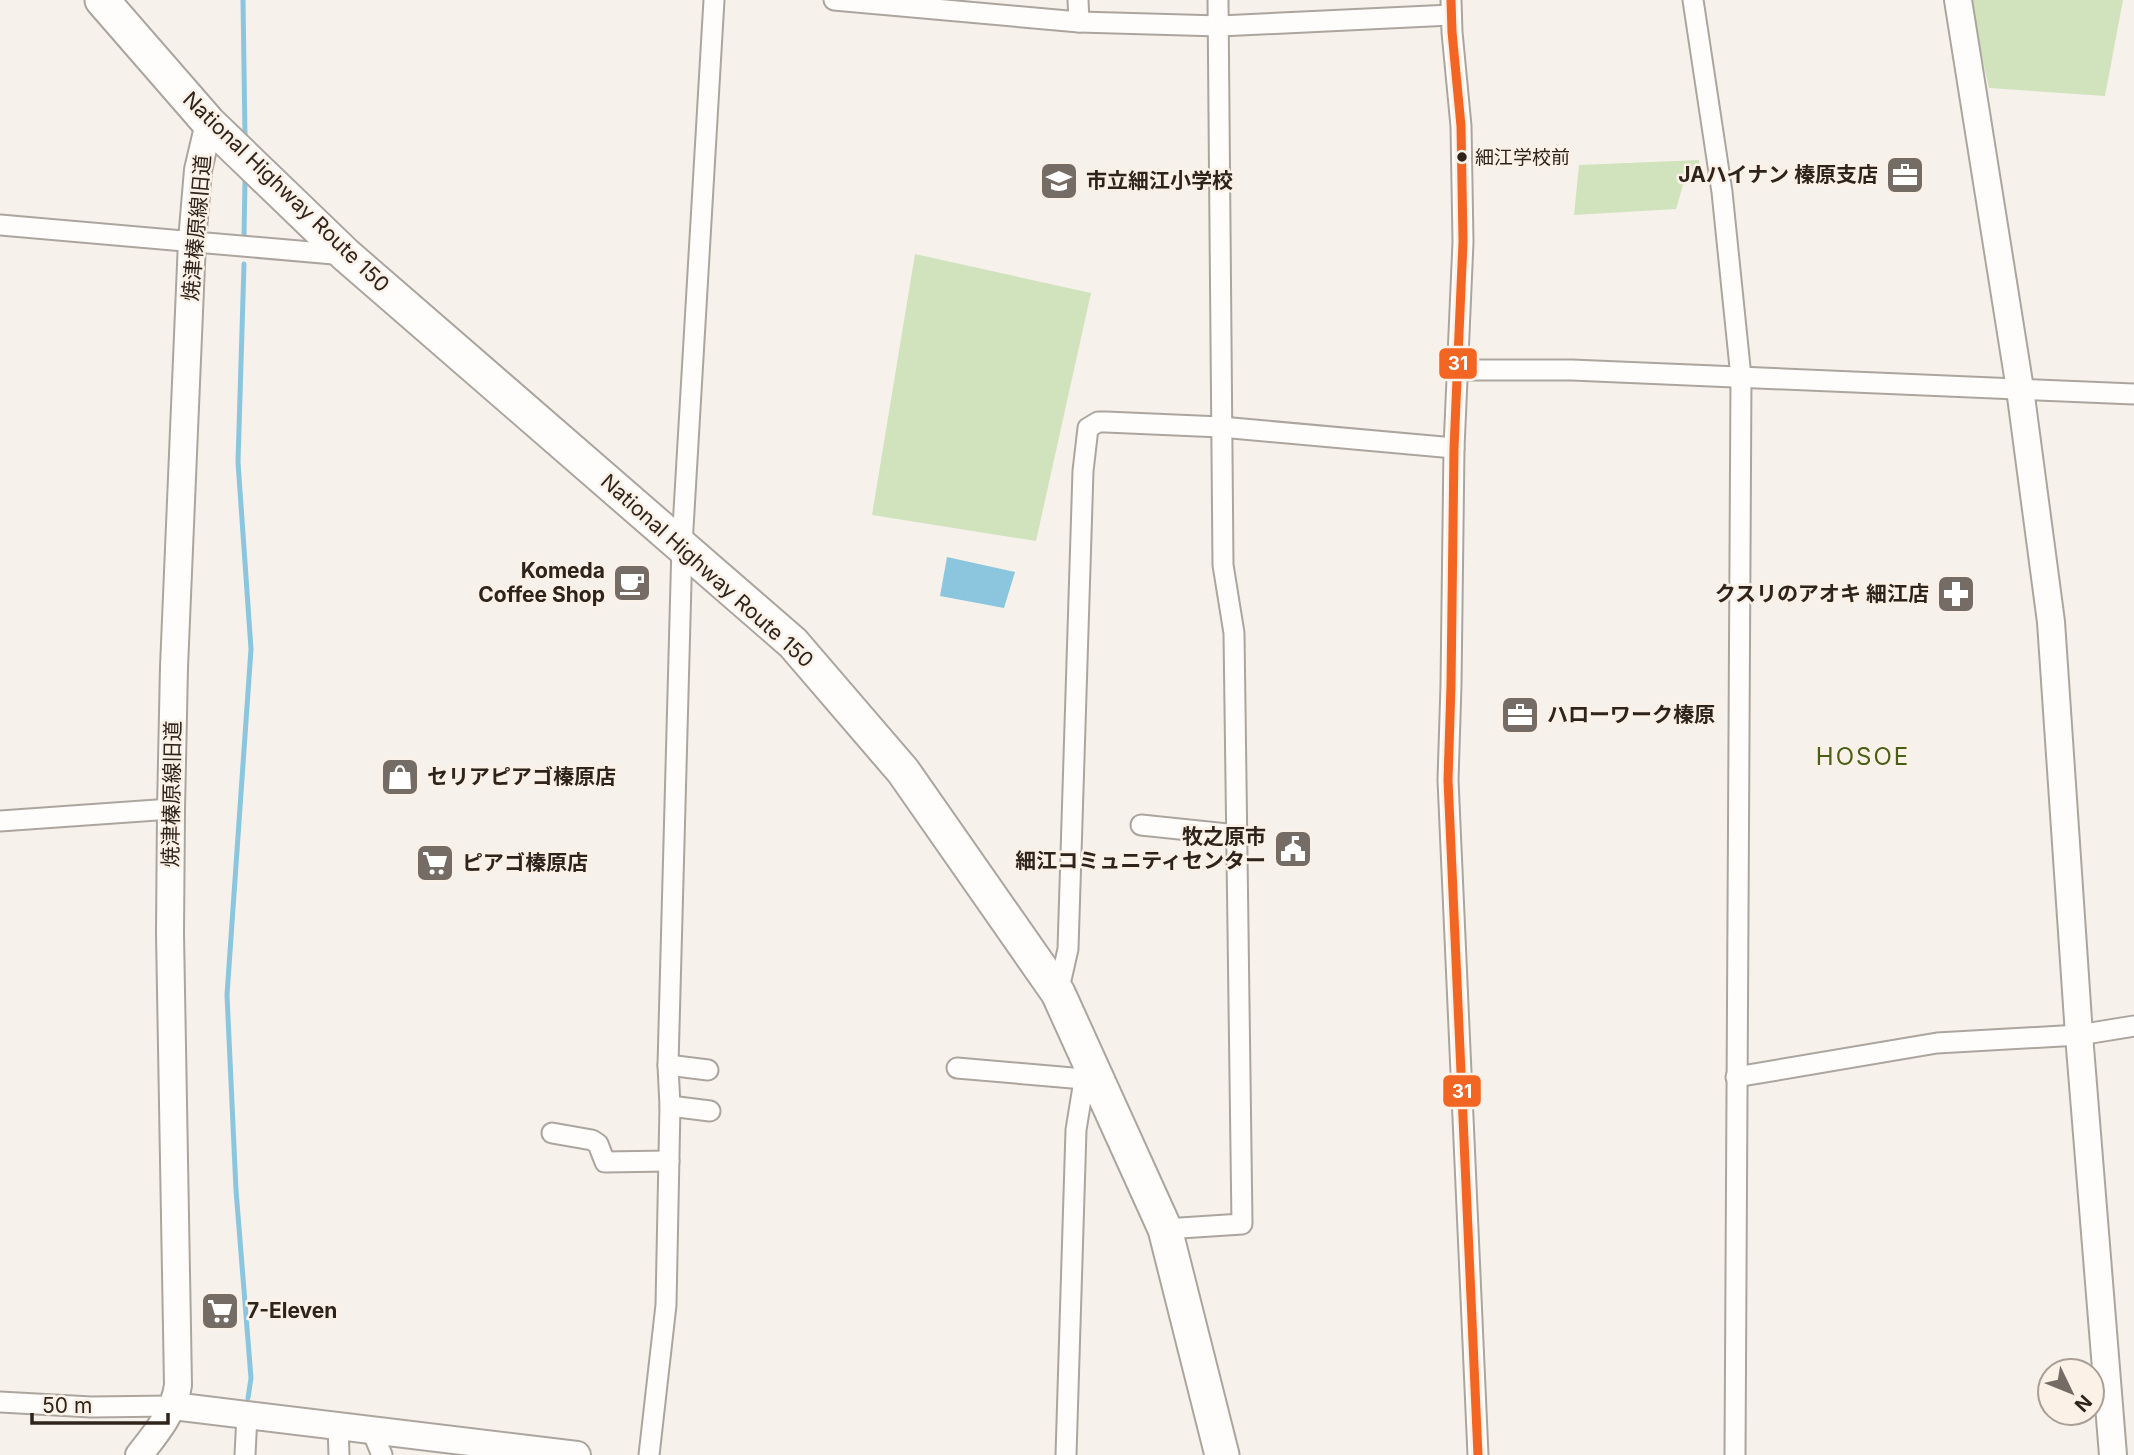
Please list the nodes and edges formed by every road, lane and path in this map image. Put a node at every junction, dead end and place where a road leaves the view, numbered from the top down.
1 (102, 0) edge
2 (714, 0) edge
3 (834, 0) edge
4 (1078, 0) edge
5 (1218, 0) edge
6 (1693, 0) edge
7 (1958, 0) edge
8 (1451, 7) edge
9 (1079, 22) junction
10 (1220, 26) junction
11 (209, 123) junction
12 (0, 225) edge
13 (192, 241) junction
14 (346, 255) junction
15 (1457, 370) junction
16 (1741, 377) junction
17 (2020, 389) junction
18 (2134, 394) edge
19 (1221, 427) junction
20 (1454, 448) junction
21 (682, 545) junction
22 (171, 809) junction
23 (0, 821) edge
24 (1140, 825) dead end
25 (1237, 835) junction
26 (1058, 993) junction
27 (2134, 1026) edge
28 (2079, 1035) junction
29 (668, 1065) junction
30 (957, 1068) dead end
31 (1086, 1068) junction
32 (708, 1070) dead end
33 (1736, 1077) junction
34 (670, 1106) junction
35 (710, 1111) dead end
36 (552, 1133) dead end
37 (669, 1161) junction
38 (1165, 1229) junction
39 (0, 1402) edge
40 (173, 1406) junction
41 (247, 1415) junction
42 (338, 1426) junction
43 (377, 1443) edge
44 (139, 1455) edge
45 (245, 1455) edge
46 (339, 1455) edge
47 (577, 1455) edge
48 (649, 1455) edge
49 (1066, 1455) edge
50 (1222, 1455) edge
51 (1478, 1455) edge
52 (1735, 1455) edge
53 (2113, 1455) edge

1 - 11 highway, National Highway Route 150
2 - 21 street
3 - 9 street
4 - 9 street
5 - 10 street
6 - 16 street
7 - 17 street
8 - 10 street
8 - 15 street
9 - 10 street
10 - 19 street
11 - 13 street, 焼津榛原線旧道
11 - 14 highway, National Highway Route 150
12 - 13 street
13 - 14 street
13 - 22 street, 焼津榛原線旧道
14 - 21 highway, National Highway Route 150
15 - 16 street
15 - 20 street
16 - 17 street
16 - 33 street
17 - 18 street
17 - 28 street
19 - 20 street
19 - 25 street
19 - 26 street
20 - 51 street
21 - 26 highway, National Highway Route 150
21 - 29 street
22 - 23 street
22 - 40 street, 焼津榛原線旧道
24 - 25 street
25 - 38 street
26 - 31 highway, National Highway Route 150
27 - 28 street
28 - 33 street
28 - 53 street
29 - 32 street
29 - 34 street
30 - 31 street
31 - 38 highway, National Highway Route 150
31 - 49 street
33 - 52 street
34 - 35 street
34 - 37 street
36 - 37 street
37 - 48 street
38 - 50 highway, National Highway Route 150
39 - 40 street
40 - 41 street
40 - 44 street, 焼津榛原線旧道
41 - 42 street
41 - 45 street
42 - 43 street
42 - 46 street
43 - 47 street

